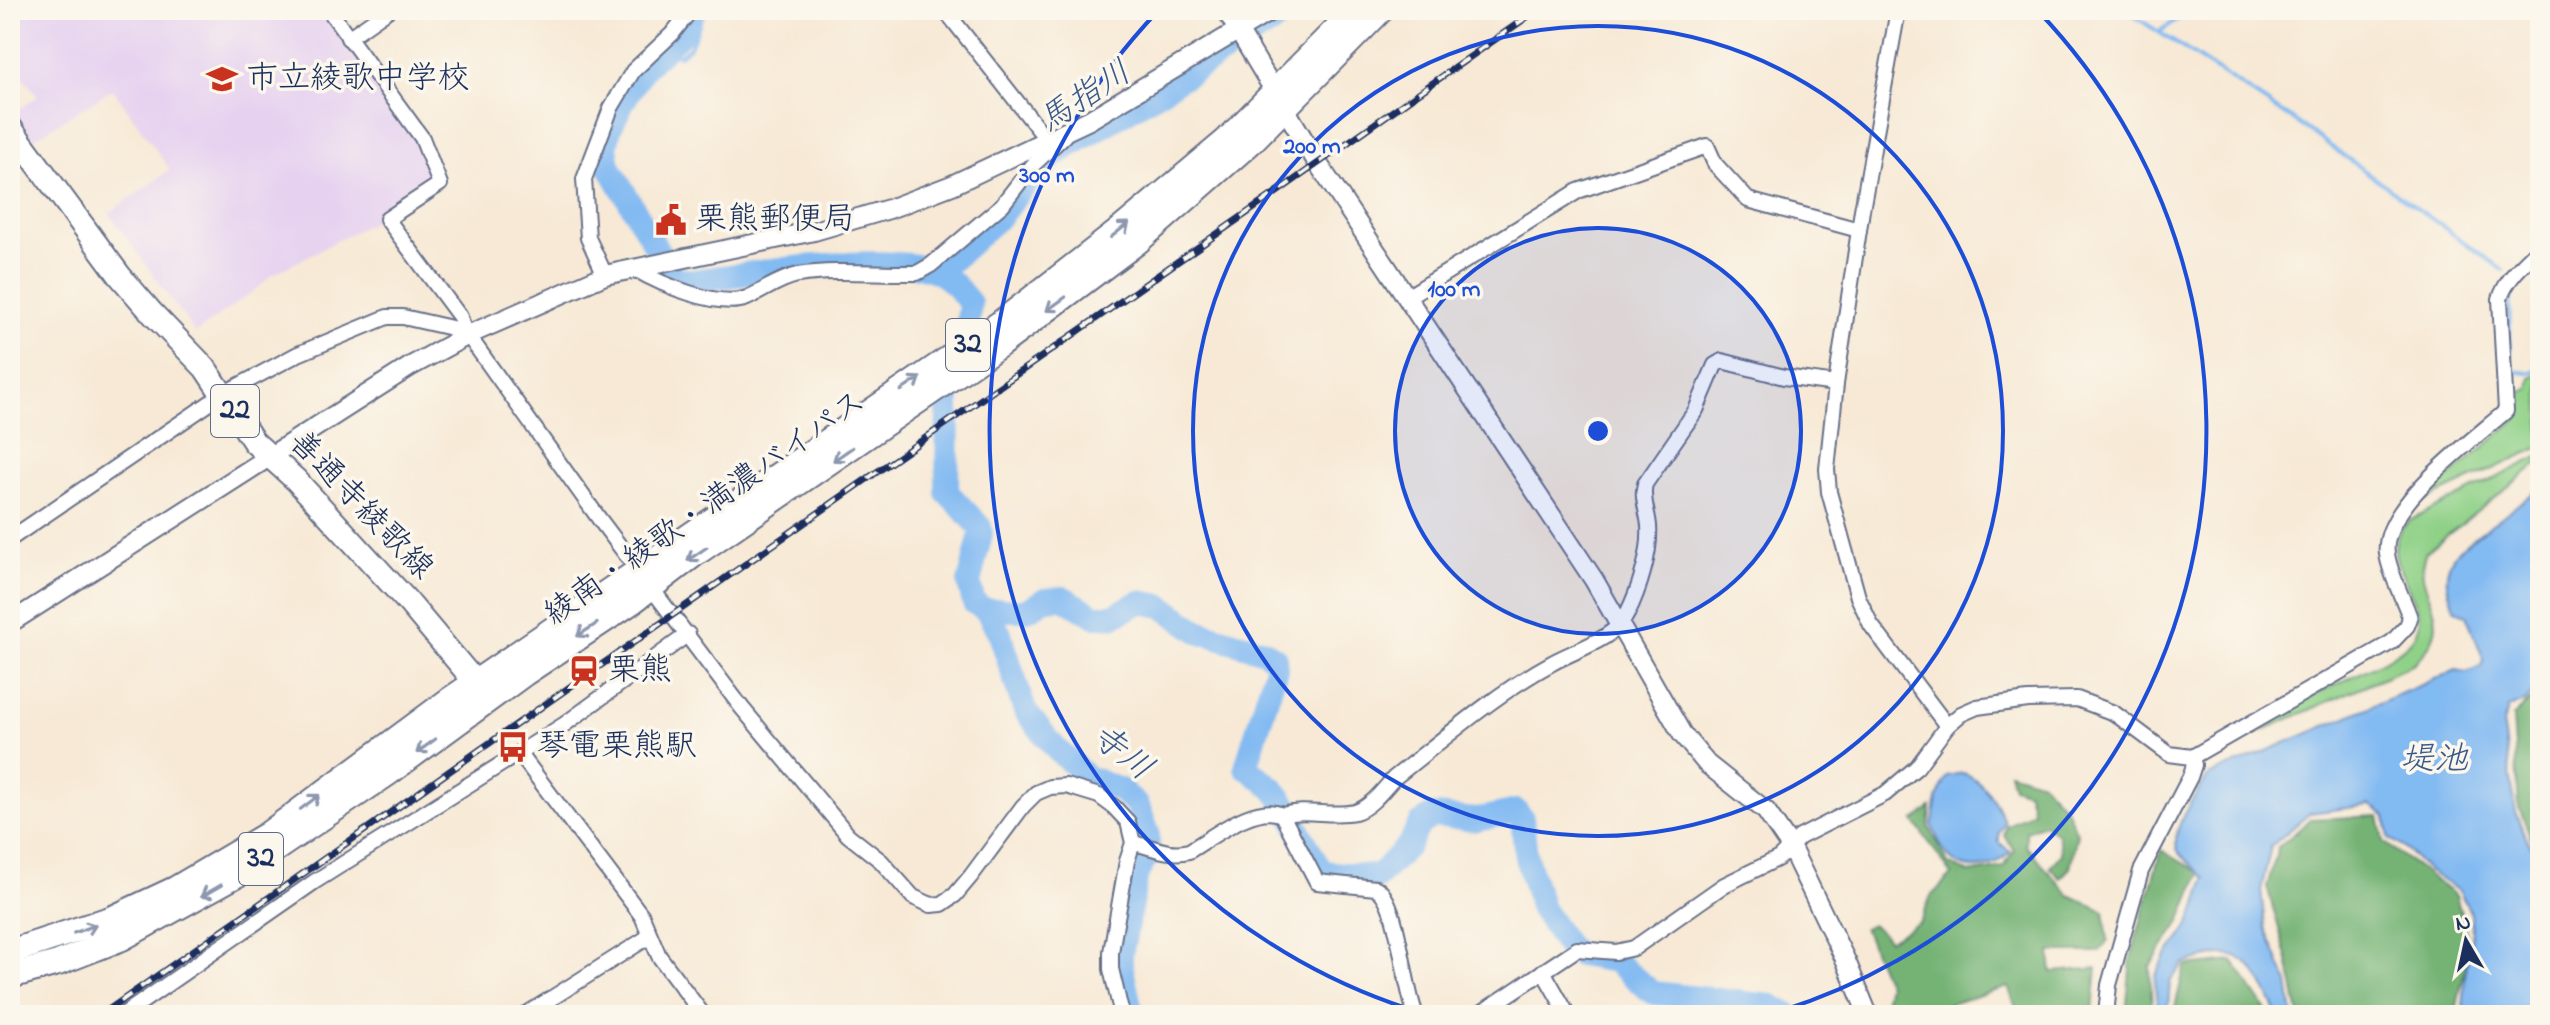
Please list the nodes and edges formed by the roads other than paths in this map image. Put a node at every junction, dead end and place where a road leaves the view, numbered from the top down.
1 (329, 10) edge
2 (388, 10) edge
3 (691, 10) edge
4 (945, 10) edge
5 (1226, 10) edge
6 (1272, 10) edge
7 (1355, 10) edge
8 (1381, 10) edge
9 (1898, 10) edge
10 (1243, 37) junction
11 (348, 38) junction
12 (1280, 100) junction
13 (10, 127) edge
14 (1071, 129) junction
15 (1047, 140) junction
16 (1859, 230) junction
17 (2540, 248) edge
18 (635, 269) junction
19 (605, 275) junction
20 (1407, 297) junction
21 (466, 333) junction
22 (1836, 384) junction
23 (223, 394) junction
24 (270, 457) junction
25 (10, 539) edge
26 (645, 579) junction
27 (10, 623) edge
28 (1620, 625) junction
29 (688, 634) junction
30 (482, 691) junction
31 (1947, 726) junction
32 (519, 753) junction
33 (2192, 757) junction
34 (1289, 814) junction
35 (1142, 845) junction
36 (1790, 846) junction
37 (650, 936) junction
38 (10, 952) edge
39 (1543, 971) junction
40 (10, 976) edge
41 (123, 1015) edge
42 (525, 1015) edge
43 (703, 1015) edge
44 (1122, 1015) edge
45 (1416, 1015) edge
46 (1478, 1015) edge
47 (1568, 1015) edge
48 (1868, 1015) edge
49 (2106, 1015) edge

1 - 11 street
2 - 11 street
3 - 19 street
4 - 15 street
5 - 10 street
6 - 10 street
7 - 12 highway, 綾南・綾歌・満濃バイパス / 32
8 - 12 highway, 綾南・綾歌・満濃バイパス / 32
9 - 16 street
10 - 12 street
10 - 14 street
11 - 21 street
12 - 20 street
12 - 26 highway, 綾南・綾歌・満濃バイパス / 32
13 - 23 main road, 善通寺綾歌線 / 22
14 - 15 street
14 - 18 street
15 - 18 street
16 - 20 street
16 - 22 street
17 - 33 street
18 - 19 street
19 - 21 street
20 - 28 street
21 - 23 street
21 - 24 street
21 - 26 street
22 - 28 street
22 - 31 street
23 - 24 main road, 善通寺綾歌線 / 22
23 - 25 street
24 - 27 street
24 - 30 main road, 善通寺綾歌線 / 22
26 - 29 street
26 - 30 highway, 綾南・綾歌・満濃バイパス / 32
28 - 34 street
28 - 36 street
29 - 32 street
29 - 35 street
38 -> 30 highway, 綾南・綾歌・満濃バイパス / 32
30 -> 40 highway, 綾南・綾歌・満濃バイパス / 32
31 - 33 street
31 - 36 street
32 - 37 street
32 - 41 street
33 - 49 street
34 - 35 street
34 - 45 street
35 - 44 street
36 - 39 street
36 - 48 street
37 - 42 street
37 - 43 street
39 - 46 street
39 - 47 street

